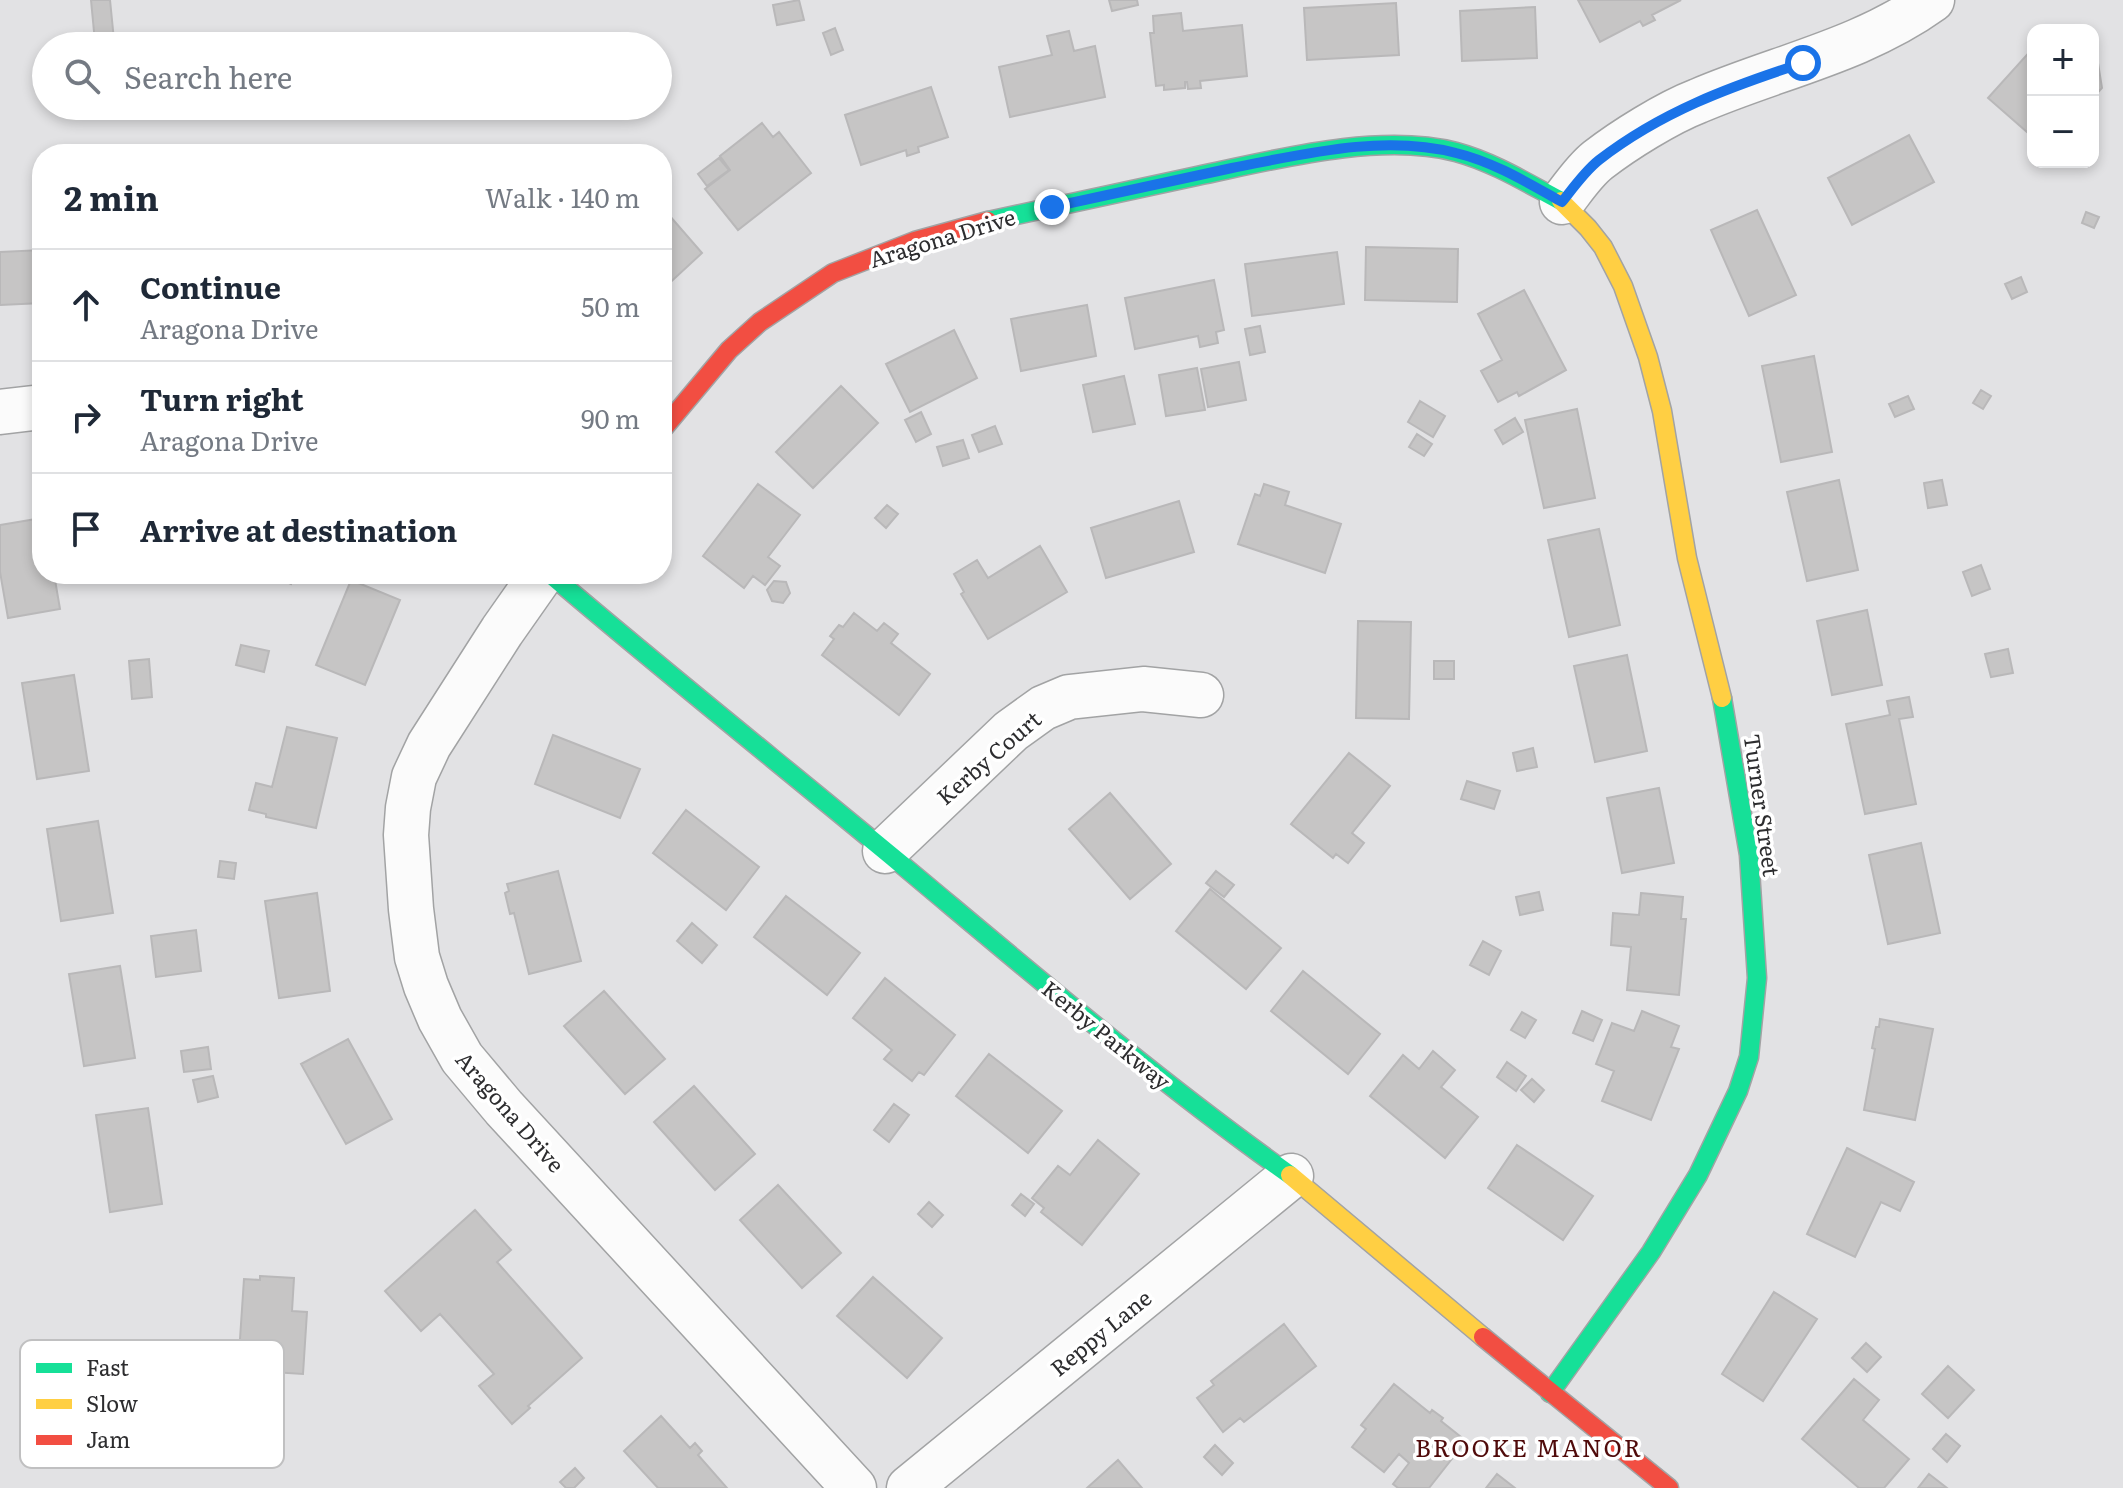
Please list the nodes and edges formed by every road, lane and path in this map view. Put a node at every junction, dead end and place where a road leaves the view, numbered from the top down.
1 (1932, 0) edge
2 (1562, 202) junction
3 (32, 408) edge
4 (0, 412) edge
5 (672, 418) edge
6 (535, 584) edge
7 (562, 584) edge
8 (1201, 695) dead end
9 (885, 851) junction
10 (1291, 1176) junction
11 (1550, 1393) junction
12 (854, 1488) edge
13 (909, 1488) edge
14 (1669, 1488) edge

1 - 2 street
2 - 5 street, Aragona Drive
2 - 11 street, Turner Street
3 - 4 street
6 - 12 street, Aragona Drive
7 - 9 street, Kerby Parkway
8 - 9 street, Kerby Court
9 - 10 street, Kerby Parkway
10 - 11 street, Kerby Parkway
10 - 13 street, Reppy Lane
11 - 14 street, Kerby Parkway

